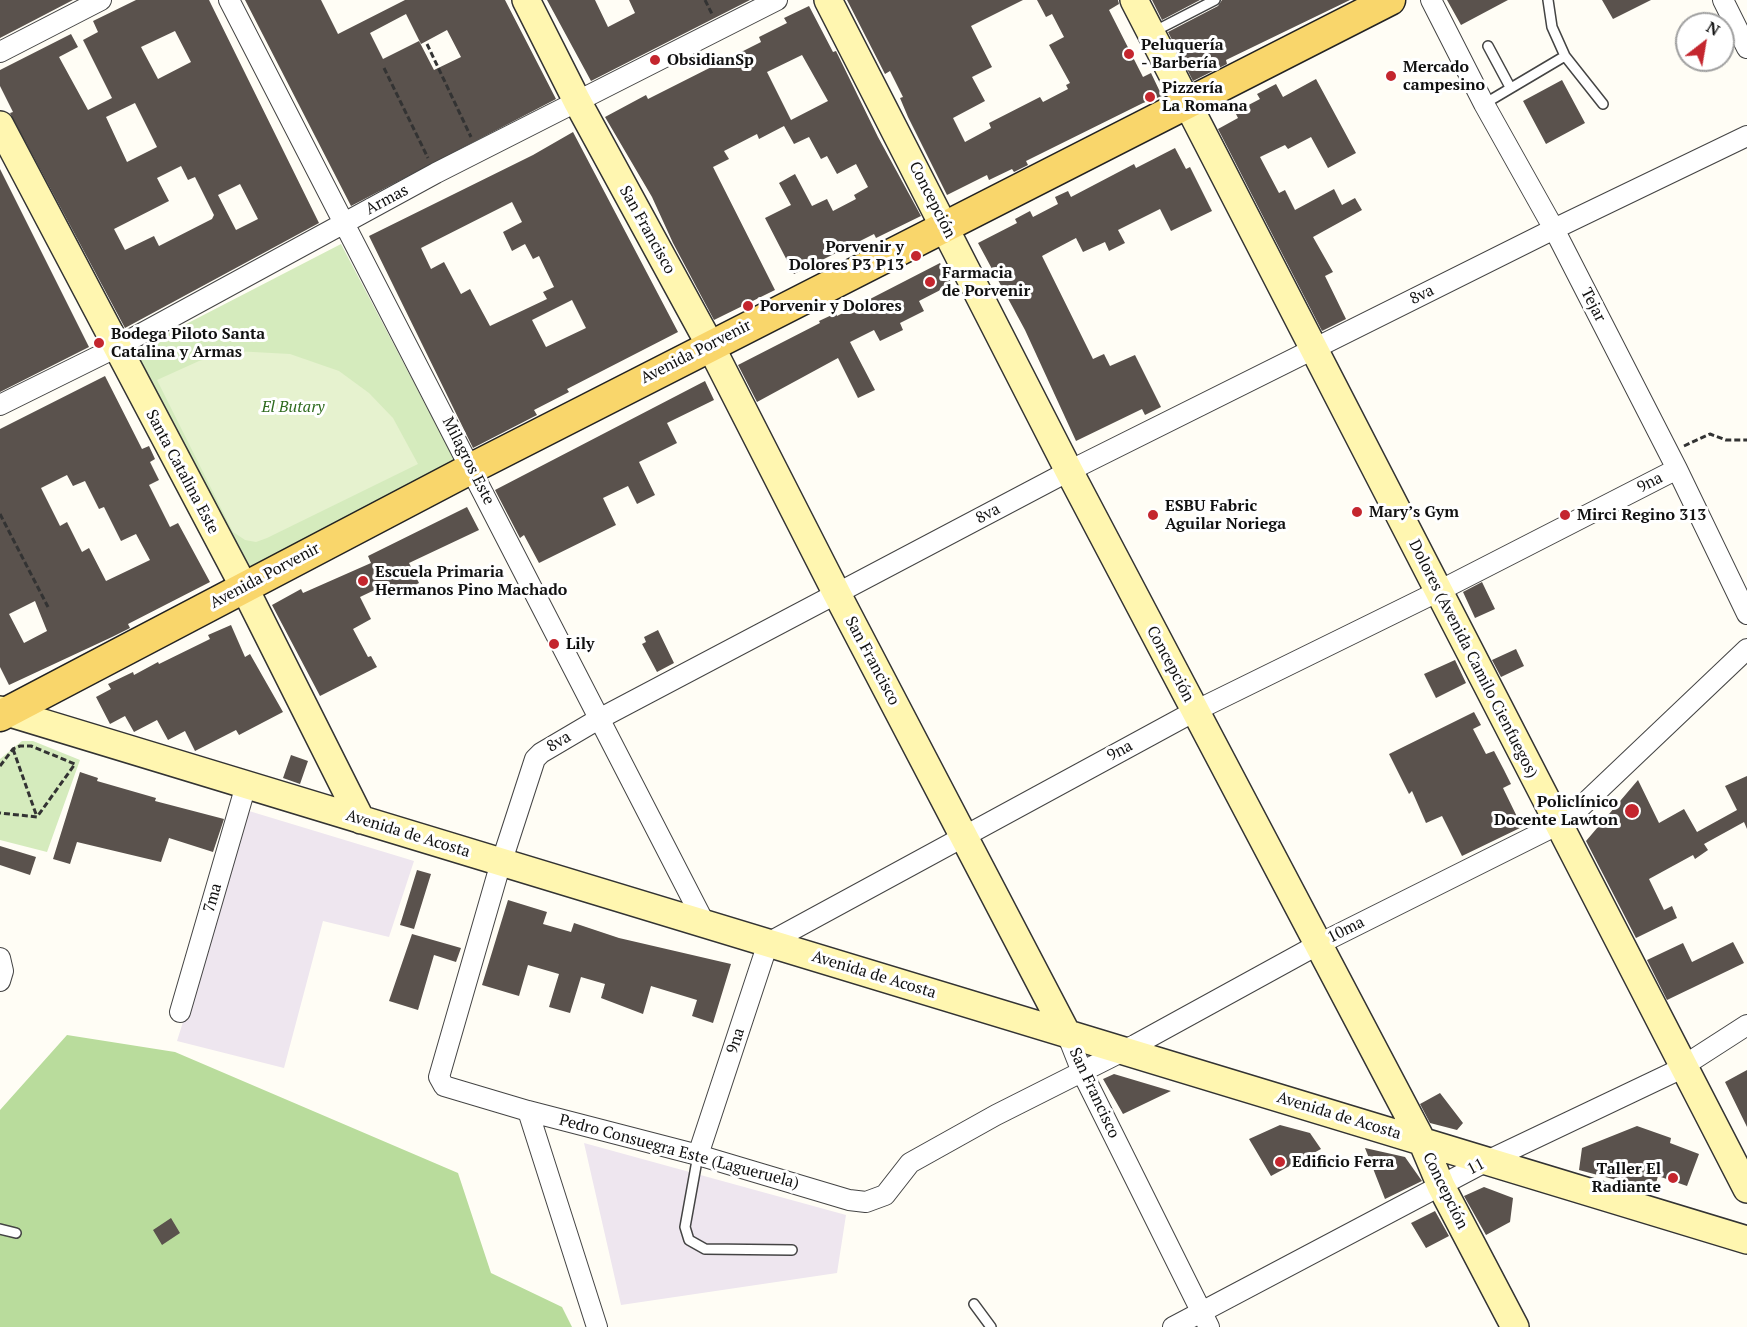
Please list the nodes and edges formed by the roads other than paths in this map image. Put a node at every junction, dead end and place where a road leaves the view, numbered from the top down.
1 (101, 0) edge
2 (228, 0) edge
3 (526, 0) edge
4 (777, 0) edge
5 (828, 0) edge
6 (1134, 0) edge
7 (1215, 0) edge
8 (1390, 0) edge
9 (1431, 0) edge
10 (1548, 0) edge
11 (1723, 0) edge
12 (1151, 33) junction
13 (1488, 46) dead end
14 (1747, 48) edge
15 (0, 52) edge
16 (1565, 56) junction
17 (1510, 87) junction
18 (577, 101) junction
19 (1484, 104) junction
20 (1602, 104) dead end
21 (1187, 105) junction
22 (0, 124) edge
23 (1747, 136) edge
24 (343, 224) junction
25 (946, 228) junction
26 (1554, 229) junction
27 (710, 345) junction
28 (116, 348) junction
29 (1313, 349) junction
30 (0, 405) edge
31 (1673, 461) junction
32 (472, 468) junction
33 (1069, 471) junction
34 (244, 587) junction
35 (1437, 592) junction
36 (837, 594) junction
37 (1747, 614) edge
38 (1747, 649) edge
39 (1195, 711) junction
40 (3, 720) edge
41 (597, 720) junction
42 (246, 785) junction
43 (361, 820) junction
44 (1558, 824) junction
45 (963, 835) junction
46 (501, 862) junction
47 (705, 924) junction
48 (768, 944) junction
49 (1319, 944) junction
50 (0, 958) edge
51 (0, 981) edge
52 (180, 1012) dead end
53 (1747, 1025) edge
54 (1066, 1034) junction
55 (1120, 1050) junction
56 (1685, 1066) junction
57 (1082, 1072) junction
58 (439, 1077) joint
59 (528, 1111) junction
60 (1422, 1142) junction
61 (698, 1155) junction
62 (1486, 1161) junction
63 (910, 1163) joint
64 (1441, 1186) junction
65 (1747, 1189) edge
66 (0, 1229) edge
67 (16, 1233) dead end
68 (1747, 1240) edge
69 (792, 1251) dead end
70 (974, 1304) dead end
71 (1205, 1320) edge
72 (597, 1327) edge
73 (991, 1327) edge
74 (1173, 1327) edge
75 (1515, 1327) edge

1 - 15 street
2 - 24 street, Milagros Este
3 - 18 street, San Francisco
4 - 18 street, Armas
5 - 25 street, Concepción
6 - 12 street, Dolores (Avenida Camilo Cienfuegos)
7 - 12 lane
8 - 21 main road, Avenida Porvenir
9 - 19 street, Tejar
10 - 16 lane
11 - 14 street
12 - 21 street, Dolores (Avenida Camilo Cienfuegos)
13 - 17 lane
16 - 17 lane
16 - 20 lane
17 - 19 lane
18 - 24 street, Armas
18 - 27 street, San Francisco
19 - 26 street, Tejar
21 - 25 main road, Avenida Porvenir
21 - 29 street, Dolores (Avenida Camilo Cienfuegos)
22 - 28 street, Santa Catalina Este
23 - 26 street, 8va
24 - 28 street, Armas
24 - 32 street, Milagros Este
25 - 27 main road, Avenida Porvenir
25 - 33 street, Concepción
26 - 29 street, 8va
26 - 31 street, Tejar
27 - 32 main road, Avenida Porvenir
27 - 36 street, San Francisco
28 - 30 street, Armas
28 - 34 street, Santa Catalina Este
29 - 33 street, 8va
29 - 35 street, Dolores (Avenida Camilo Cienfuegos)
31 - 35 street, 9na
31 - 37 street, Tejar
32 - 34 main road, Avenida Porvenir
32 - 41 street, Milagros Este
33 - 36 street, 8va
33 - 39 street, Concepción
34 - 40 main road, Avenida Porvenir
34 - 43 street, Santa Catalina Este
35 - 39 street, 9na
35 - 44 street, Dolores (Avenida Camilo Cienfuegos)
36 - 41 street, 8va
36 - 45 street, San Francisco
38 - 44 street, 10ma
39 - 45 street, 9na
39 - 49 street, Concepción
40 - 42 street, Avenida de Acosta
41 - 46 street, 8va
41 - 47 street, Milagros Este
42 - 43 street, Avenida de Acosta
42 - 52 street, 7ma
43 - 46 street, Avenida de Acosta
44 - 49 street, 10ma
44 - 56 street, Dolores (Avenida Camilo Cienfuegos)
45 - 48 street, 9na
45 - 54 street, San Francisco
46 - 47 street, Avenida de Acosta
46 - 58 street, 8va
47 - 48 street, Avenida de Acosta
48 - 54 street, Avenida de Acosta
48 - 61 street, 9na
49 - 55 street, 10ma
49 - 60 street, Concepción
50 - 51 street
53 - 56 street, 11
54 - 55 street, Avenida de Acosta
54 - 57 street, San Francisco
55 - 57 street, 10ma
55 - 60 street, Avenida de Acosta
56 - 62 street, 11
56 - 65 street, Dolores (Avenida Camilo Cienfuegos)
57 - 63 street, 10ma
57 - 71 street, San Francisco
58 - 59 street, Pedro Consuegra Este (Lagueruela)
59 - 61 street, Pedro Consuegra Este (Lagueruela)
59 - 72 street
60 - 62 street, Avenida de Acosta
60 - 64 street, Concepción
61 - 63 street, Pedro Consuegra Este (Lagueruela)
61 - 69 lane
62 - 64 street, 11
62 - 68 street, Avenida de Acosta
64 - 71 street, 11
64 - 75 street, Concepción
66 - 67 lane
70 - 73 lane
71 - 74 street, 11

